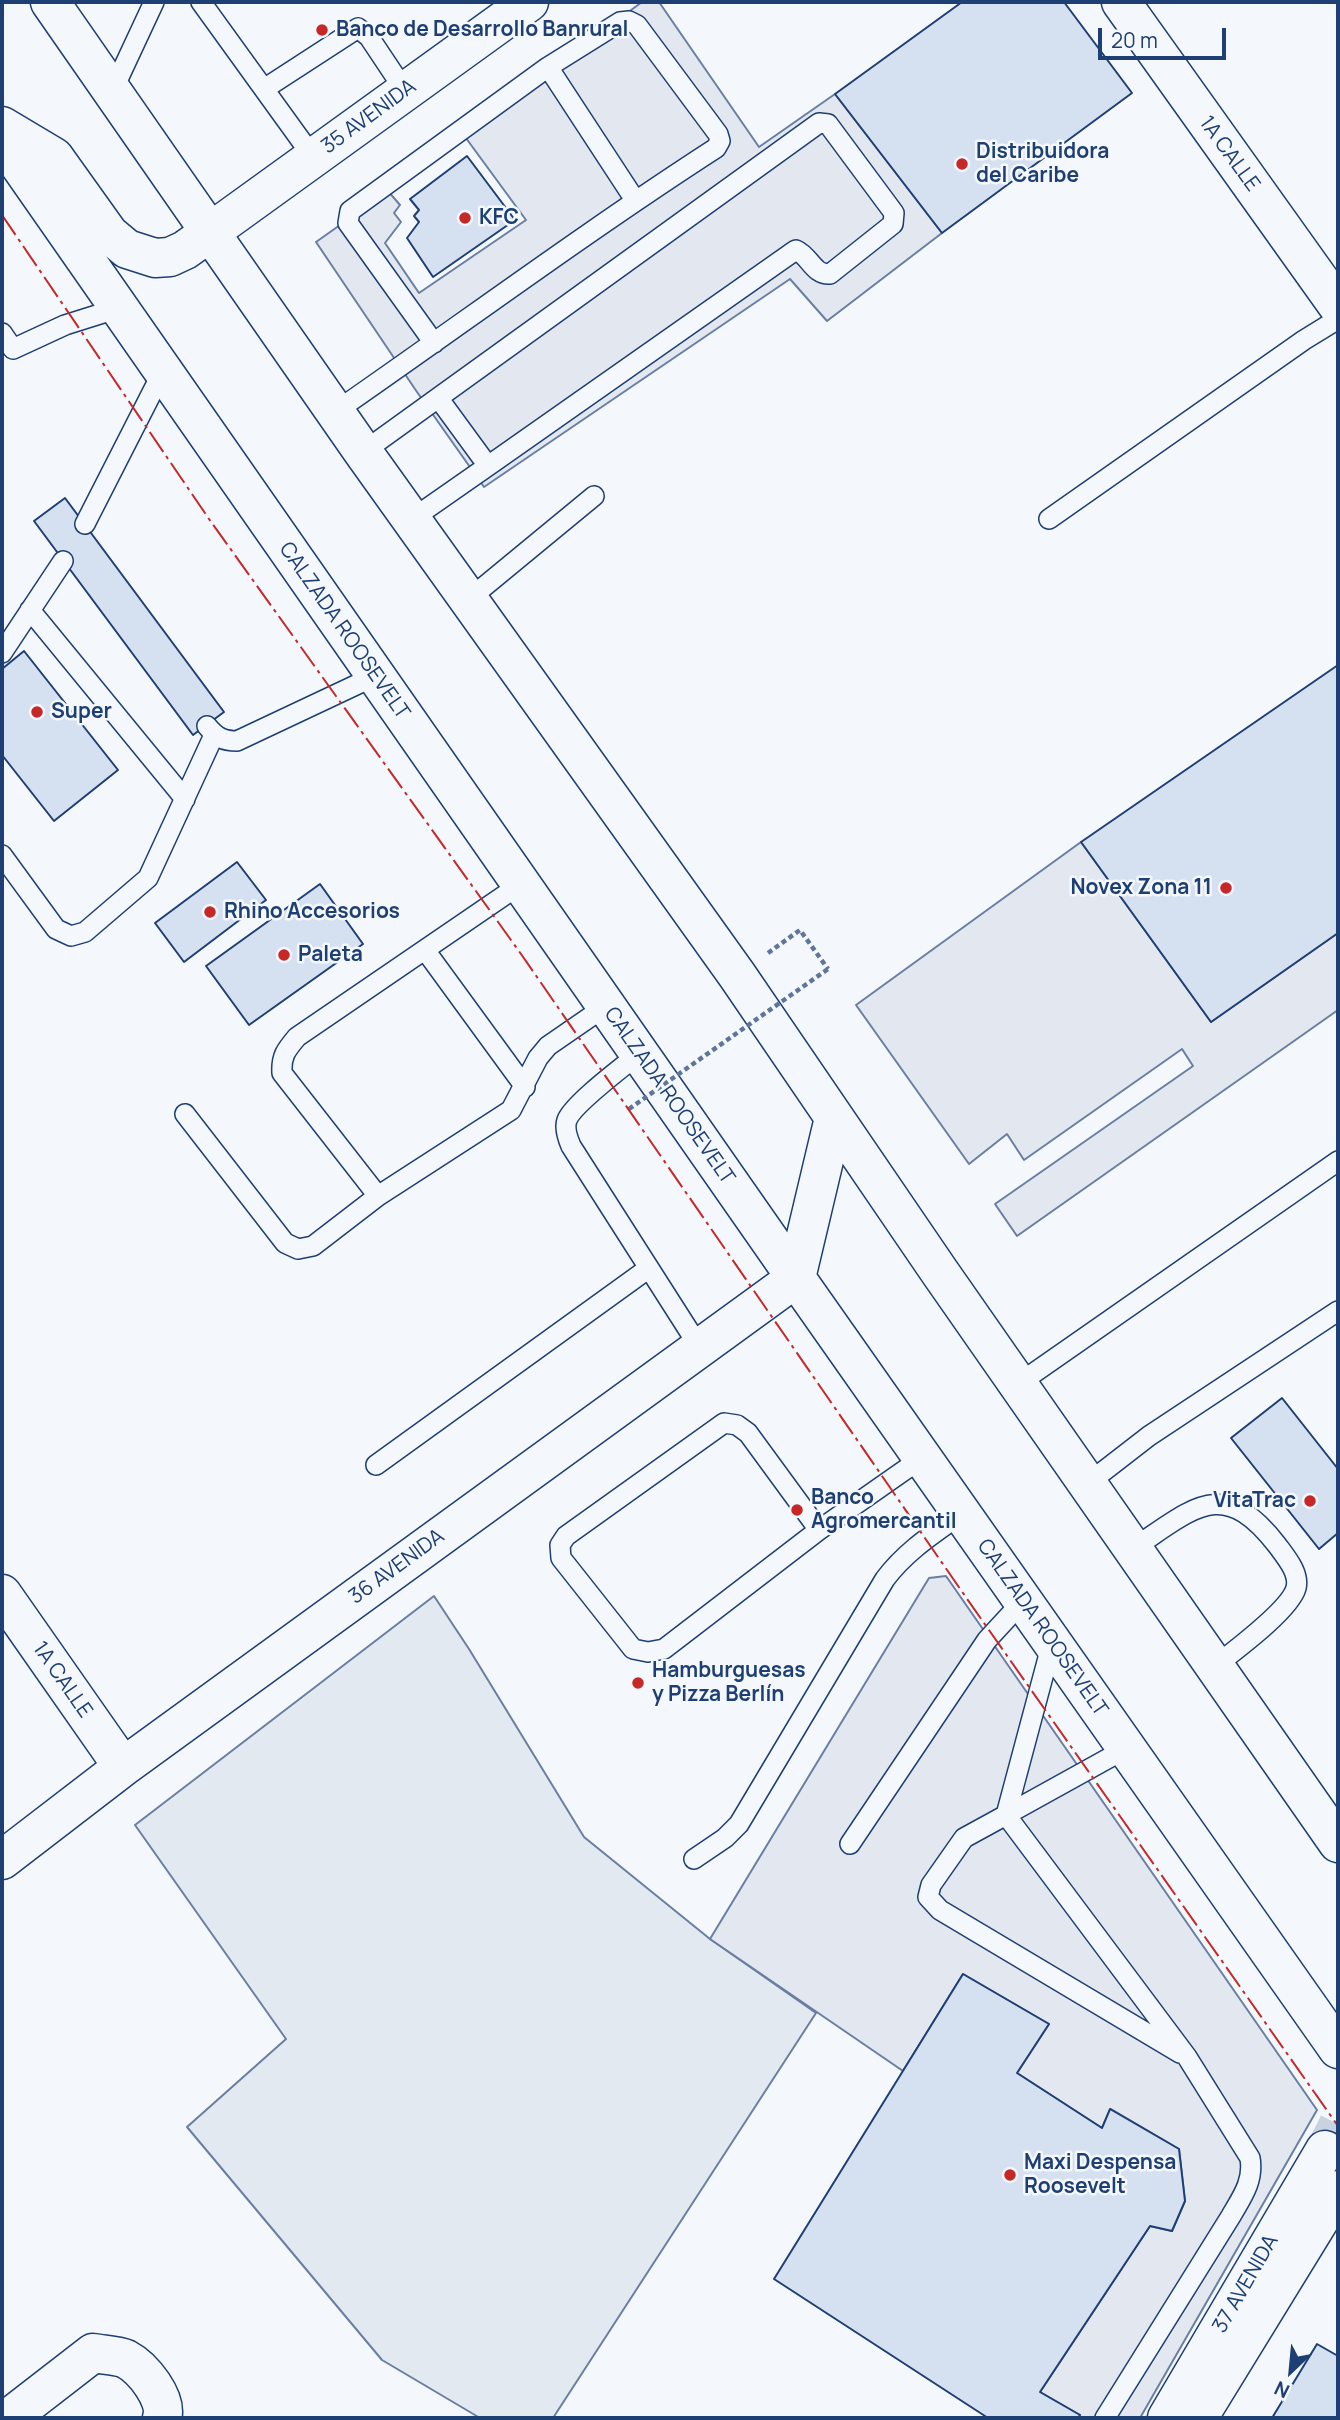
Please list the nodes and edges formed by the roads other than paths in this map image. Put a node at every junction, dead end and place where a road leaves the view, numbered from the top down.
1 (50, 2) edge
2 (154, 2) edge
3 (201, 2) edge
4 (529, 2) edge
5 (1121, 2) edge
6 (548, 67) junction
7 (264, 89) junction
8 (405, 91) junction
9 (112, 92) junction
10 (2, 126) edge
11 (2, 141) edge
12 (313, 157) junction
13 (635, 200) junction
14 (209, 233) junction
15 (1338, 306) edge
16 (119, 308) junction
17 (1338, 319) edge
18 (434, 343) junction
19 (5, 347) edge
20 (163, 371) junction
21 (439, 398) junction
22 (335, 412) junction
23 (363, 452) junction
24 (488, 466) junction
25 (594, 496) dead end
26 (412, 519) junction
27 (1049, 519) dead end
28 (85, 524) dead end
29 (64, 561) dead end
30 (469, 599) junction
31 (30, 610) junction
32 (2, 653) edge
33 (376, 676) junction
34 (185, 799) junction
35 (2, 855) edge
36 (521, 884) junction
37 (425, 950) junction
38 (606, 1006) junction
39 (640, 1054) junction
40 (525, 1087) junction
41 (186, 1114) dead end
42 (834, 1118) junction
43 (1338, 1161) edge
44 (378, 1196) junction
45 (649, 1268) junction
46 (796, 1278) junction
47 (1338, 1311) edge
48 (700, 1348) junction
49 (1018, 1384) junction
50 (922, 1458) junction
51 (376, 1465) dead end
52 (1087, 1484) junction
53 (961, 1514) junction
54 (819, 1530) junction
55 (1132, 1549) junction
56 (2, 1594) edge
57 (1023, 1601) junction
58 (1052, 1642) junction
59 (1215, 1666) junction
60 (1127, 1748) junction
61 (123, 1767) junction
62 (1006, 1815) junction
63 (1338, 1843) edge
64 (850, 1844) dead end
65 (694, 1858) dead end
66 (2, 1860) edge
67 (1338, 2049) edge
68 (1187, 2057) junction
69 (1325, 2150) tunnel mouth
70 (1338, 2190) tunnel mouth
71 (9, 2418) edge
72 (162, 2418) edge
73 (1105, 2418) edge
74 (1167, 2418) edge
75 (1198, 2418) edge

1 - 9 main road
2 - 9 lane
3 - 7 lane
4 - 8 main road, 35 AVENIDA
5 - 15 main road, 1A CALLE
6 - 13 lane
6 - 13 lane
6 - 18 lane
7 - 8 lane
7 - 12 lane
8 - 12 main road, 35 AVENIDA
9 - 14 main road
10 - 14 main road, 35 AVENIDA
11 - 16 main road, CALZADA ROOSEVELT
12 - 14 main road, 35 AVENIDA
13 - 18 lane
14 - 22 main road
16 - 19 lane
16 - 20 main road, CALZADA ROOSEVELT
17 - 27 lane
18 - 22 lane
20 - 28 lane
20 - 33 main road, CALZADA ROOSEVELT
21 - 23 lane
21 - 24 lane
21 - 24 lane
22 - 23 main road
23 - 26 main road
24 - 26 lane
25 - 30 lane
26 - 30 main road
29 - 31 lane
30 - 42 main road
31 - 32 lane
31 - 34 lane
33 - 34 lane
33 - 36 main road, CALZADA ROOSEVELT
34 - 35 lane
36 - 37 lane
36 - 38 main road, CALZADA ROOSEVELT
37 - 40 lane
37 - 44 lane
38 - 39 main road, CALZADA ROOSEVELT
38 - 40 lane
39 - 45 lane
39 - 46 main road, CALZADA ROOSEVELT
40 - 44 lane
41 - 44 lane
42 - 46 main road
42 - 49 main road
43 - 49 lane
45 - 48 lane
45 - 51 lane
46 - 48 main road, 36 AVENIDA
46 - 50 main road, CALZADA ROOSEVELT
47 - 52 lane
48 - 61 main road, 36 AVENIDA
49 - 52 main road
50 - 53 main road, CALZADA ROOSEVELT
50 - 54 lane
52 - 55 main road
53 - 57 main road, CALZADA ROOSEVELT
53 - 65 lane
54 - 54 lane
55 - 59 main road
55 - 59 lane
56 - 61 main road, 1A CALLE
57 - 58 main road, CALZADA ROOSEVELT
57 - 64 lane
58 - 60 main road, CALZADA ROOSEVELT
58 - 62 lane
59 - 63 main road
60 - 62 lane
60 - 67 main road, CALZADA ROOSEVELT
61 - 66 main road, 36 AVENIDA
62 - 68 lane
62 - 68 lane
68 - 73 lane
69 - 74 main road, 37 AVENIDA
70 - 75 main road
71 - 72 main road

